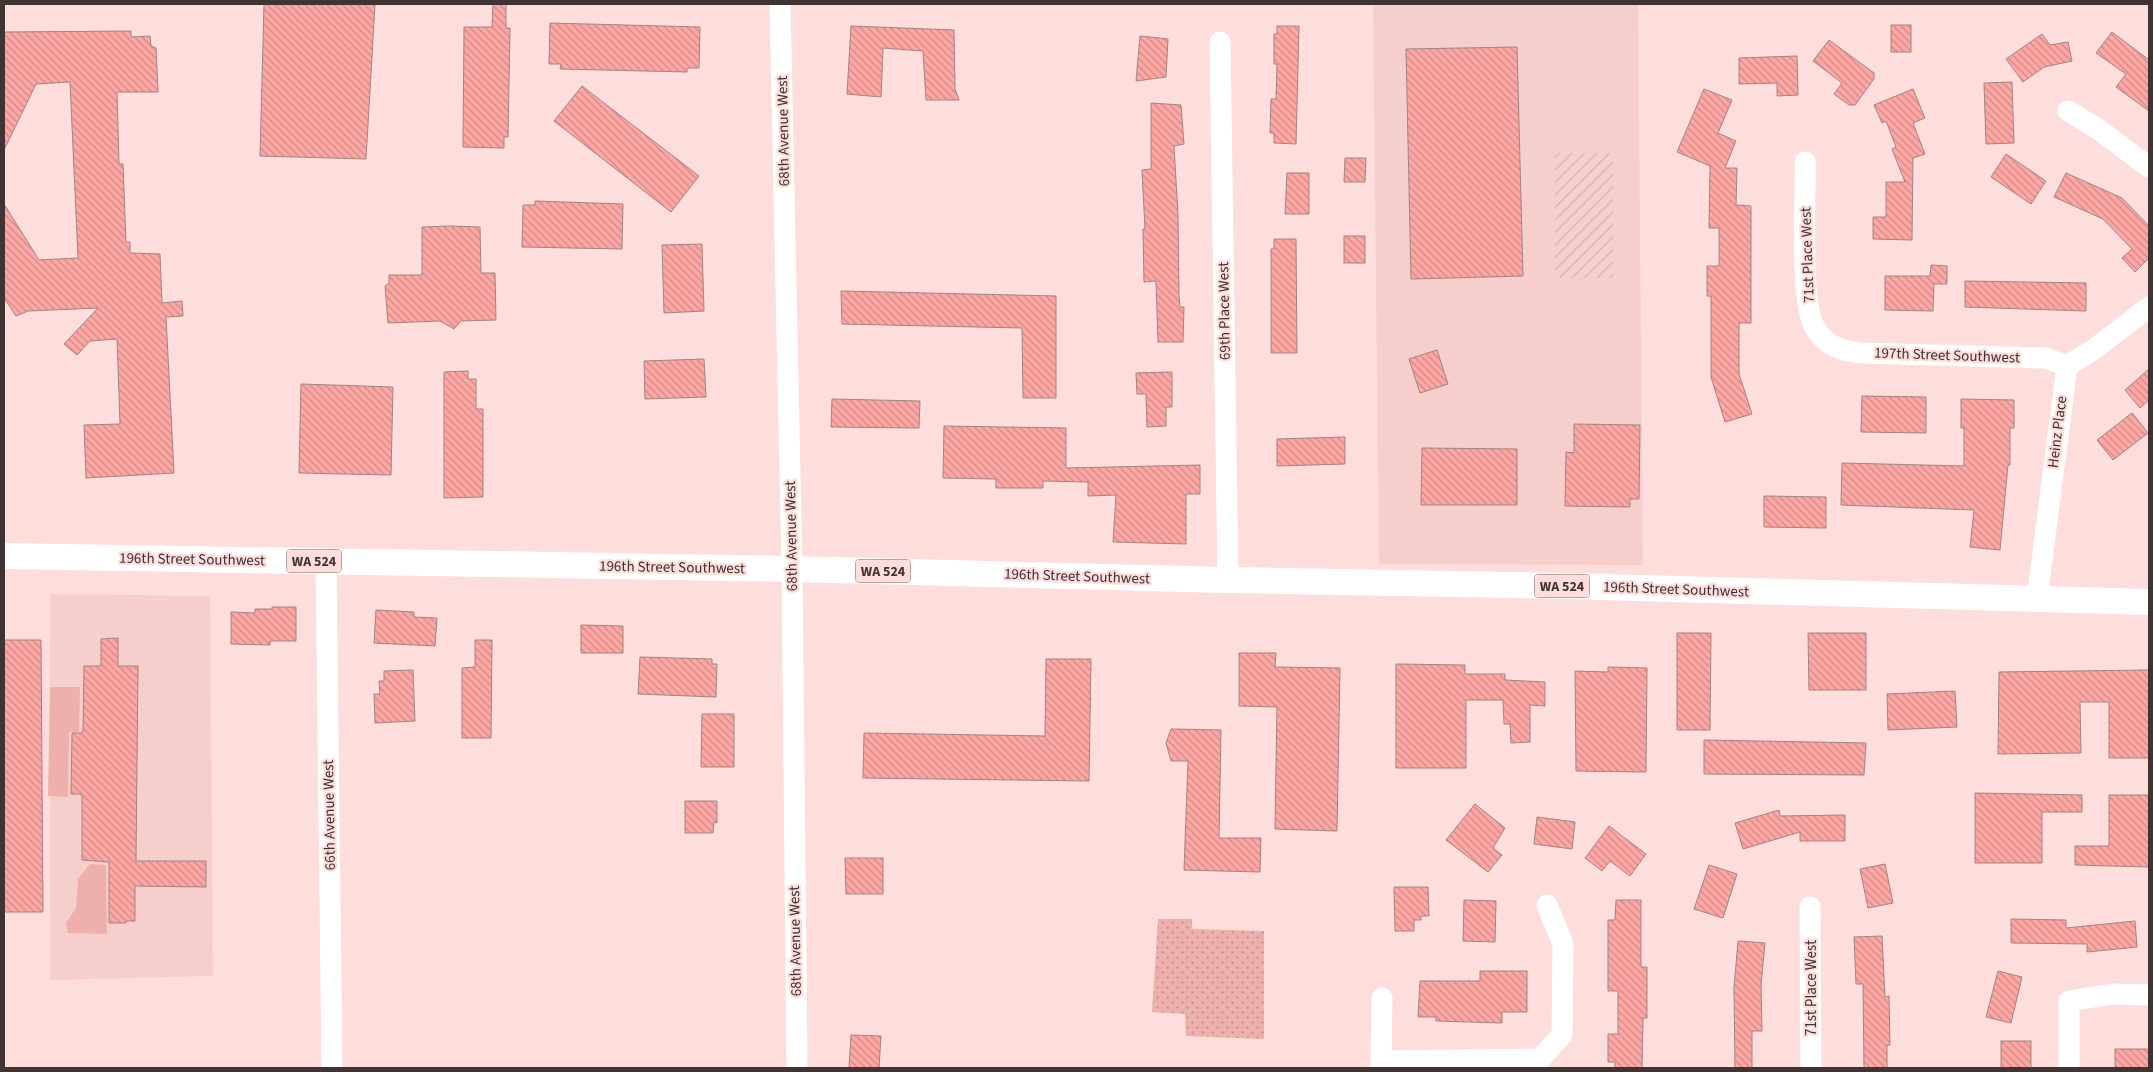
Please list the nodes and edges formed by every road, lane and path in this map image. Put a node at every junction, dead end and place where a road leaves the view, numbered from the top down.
1 (780, 4) edge
2 (1220, 42) dead end
3 (2068, 111) dead end
4 (1805, 162) dead end
5 (2149, 167) edge
6 (2149, 307) edge
7 (1827, 342) joint
8 (2067, 366) junction
9 (4, 556) edge
10 (326, 562) junction
11 (792, 569) junction
12 (1228, 580) junction
13 (2037, 599) junction
14 (2149, 602) edge
15 (1547, 905) dead end
16 (1810, 908) dead end
17 (2149, 995) edge
18 (1382, 998) dead end
19 (1381, 1064) edge
20 (332, 1068) edge
21 (797, 1068) edge
22 (1811, 1068) edge
23 (2069, 1068) edge

1 - 11 street, 68th Avenue West
2 - 12 street, 69th Place West
3 - 5 street
4 - 7 street, 71st Place West
6 - 8 street
7 - 8 street, 197th Street Southwest
8 - 13 street, Heinz Place
9 - 10 main road, 196th Street Southwest / WA 524
10 - 11 main road, 196th Street Southwest / WA 524
10 - 20 street, 66th Avenue West
11 - 12 main road, 196th Street Southwest / WA 524
11 - 21 street, 68th Avenue West
12 - 13 main road, 196th Street Southwest / WA 524
13 - 14 main road, 196th Street Southwest / WA 524
15 - 19 street
16 - 22 street, 71st Place West
17 - 23 street
18 - 19 street

